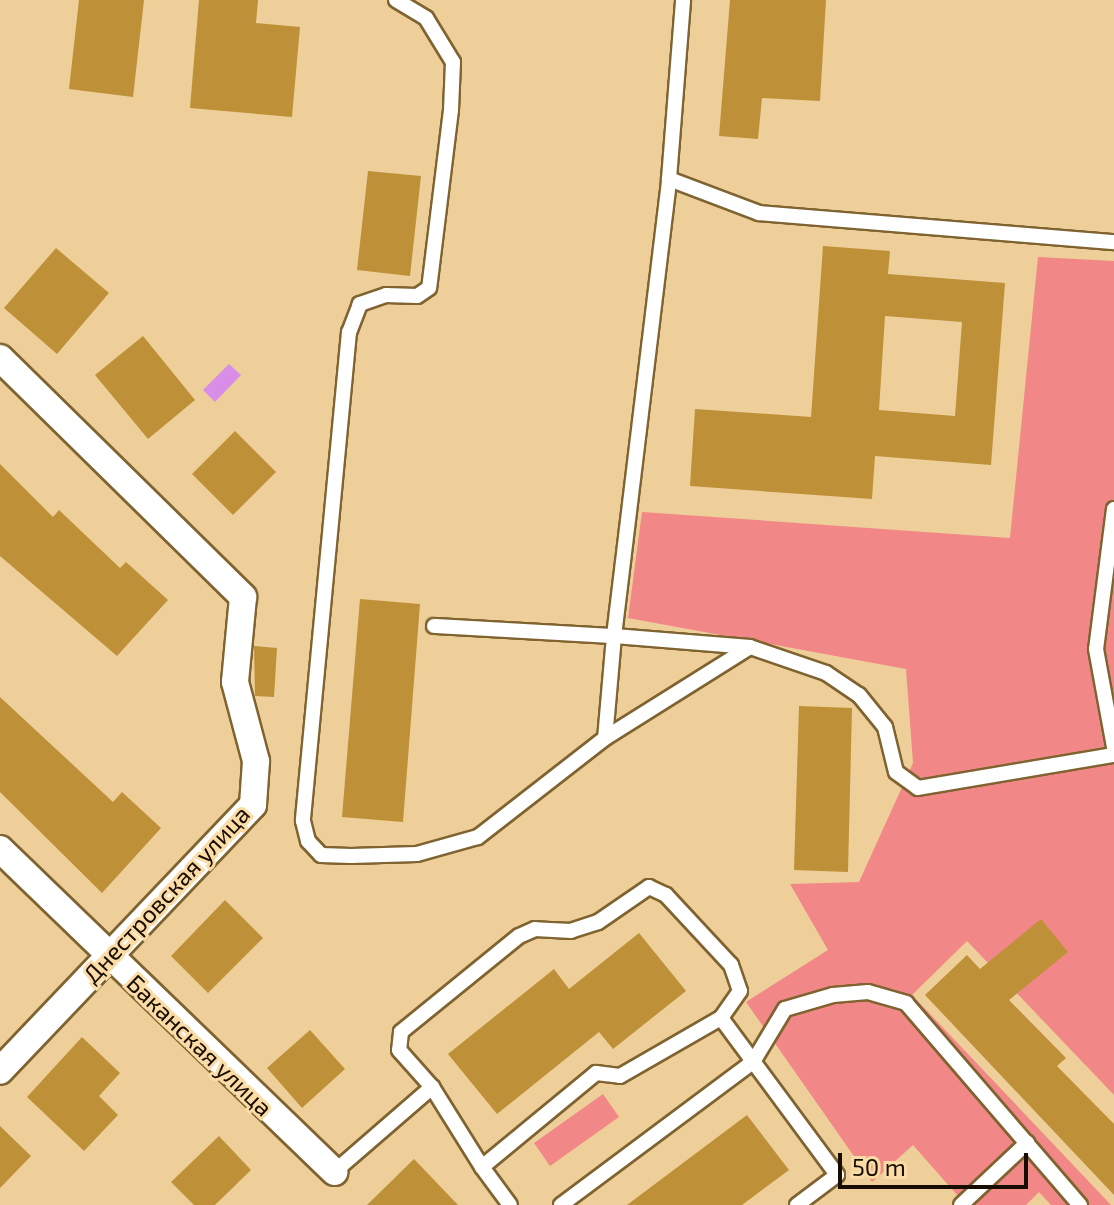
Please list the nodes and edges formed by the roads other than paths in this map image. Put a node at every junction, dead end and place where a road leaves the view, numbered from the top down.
1 (396, 0) edge
2 (683, 0) edge
3 (669, 179) junction
4 (1114, 242) edge
5 (0, 358) edge
6 (1114, 509) edge
7 (434, 626) dead end
8 (614, 636) junction
9 (1097, 636) junction
10 (1114, 637) edge
11 (750, 647) junction
12 (605, 738) junction
13 (1114, 747) edge
14 (1114, 755) edge
15 (0, 849) edge
16 (108, 958) junction
17 (721, 1018) junction
18 (753, 1062) junction
19 (0, 1071) edge
20 (432, 1087) junction
21 (1027, 1143) junction
22 (482, 1167) junction
23 (334, 1172) joint
24 (510, 1205) edge
25 (561, 1205) edge
26 (797, 1205) edge
27 (961, 1205) edge
28 (1080, 1205) edge

1 - 12 lane
2 - 3 lane
3 - 4 lane
3 - 8 lane
5 - 16 street, Днестровская улица
6 - 9 lane
7 - 8 lane
8 - 11 lane
8 - 12 lane
9 - 10 lane
9 - 13 lane
11 - 12 lane
11 - 14 lane
15 - 16 street, Баканская улица
16 - 19 street, Днестровская улица
16 - 23 street, Баканская улица
17 - 18 lane
17 - 20 lane
17 - 22 lane
18 - 21 lane
18 - 25 lane
18 - 26 lane
20 - 22 lane
20 - 23 lane
21 - 27 lane
21 - 28 lane
22 - 24 lane

